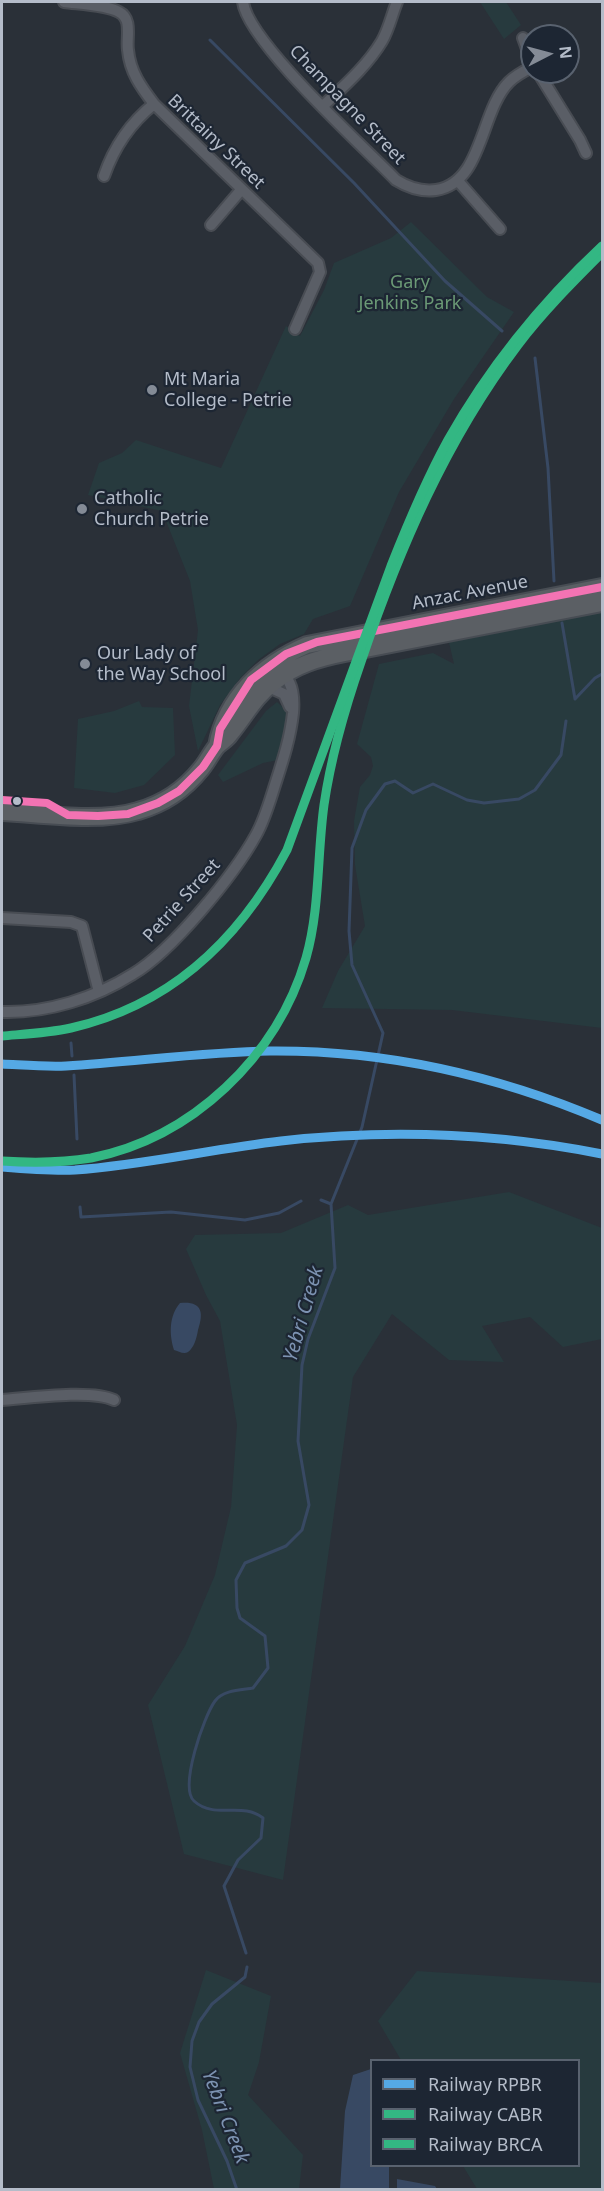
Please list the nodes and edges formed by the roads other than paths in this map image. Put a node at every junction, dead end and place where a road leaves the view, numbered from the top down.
1 (64, 2) edge
2 (243, 2) edge
3 (397, 2) edge
4 (520, 74) edge
5 (545, 84) edge
6 (154, 104) junction
7 (323, 106) junction
8 (586, 153) dead end
9 (104, 176) dead end
10 (458, 181) junction
11 (241, 190) junction
12 (211, 225) dead end
13 (500, 229) dead end
14 (295, 329) dead end
15 (603, 587) edge
16 (603, 603) edge
17 (346, 645) junction
18 (262, 670) junction
19 (284, 675) junction
20 (266, 688) junction
21 (293, 716) junction
22 (217, 746) junction
23 (2, 812) edge
24 (2, 918) edge
25 (99, 992) junction
26 (3, 1012) dead end
27 (2, 1400) edge
28 (114, 1400) dead end

1 - 6 street, Brittainy Street
2 - 7 street, Champagne Street
3 - 7 street
4 - 10 street
5 - 8 street
6 - 9 street
6 - 11 street, Brittainy Street
7 - 10 street, Champagne Street
10 - 13 street
11 - 12 street
11 - 14 street, Brittainy Street
15 - 17 highway, Anzac Avenue
16 - 17 highway, Anzac Avenue
17 - 18 highway, Anzac Avenue
17 - 19 highway, Anzac Avenue
18 - 19 street
18 - 22 highway, Anzac Avenue
19 - 20 highway, Anzac Avenue
19 - 21 street, Petrie Street
20 - 21 street
20 - 22 highway, Anzac Avenue
21 - 25 street, Petrie Street
22 - 23 highway, Anzac Avenue
24 - 25 street
25 - 26 street, Petrie Street
27 - 28 street

